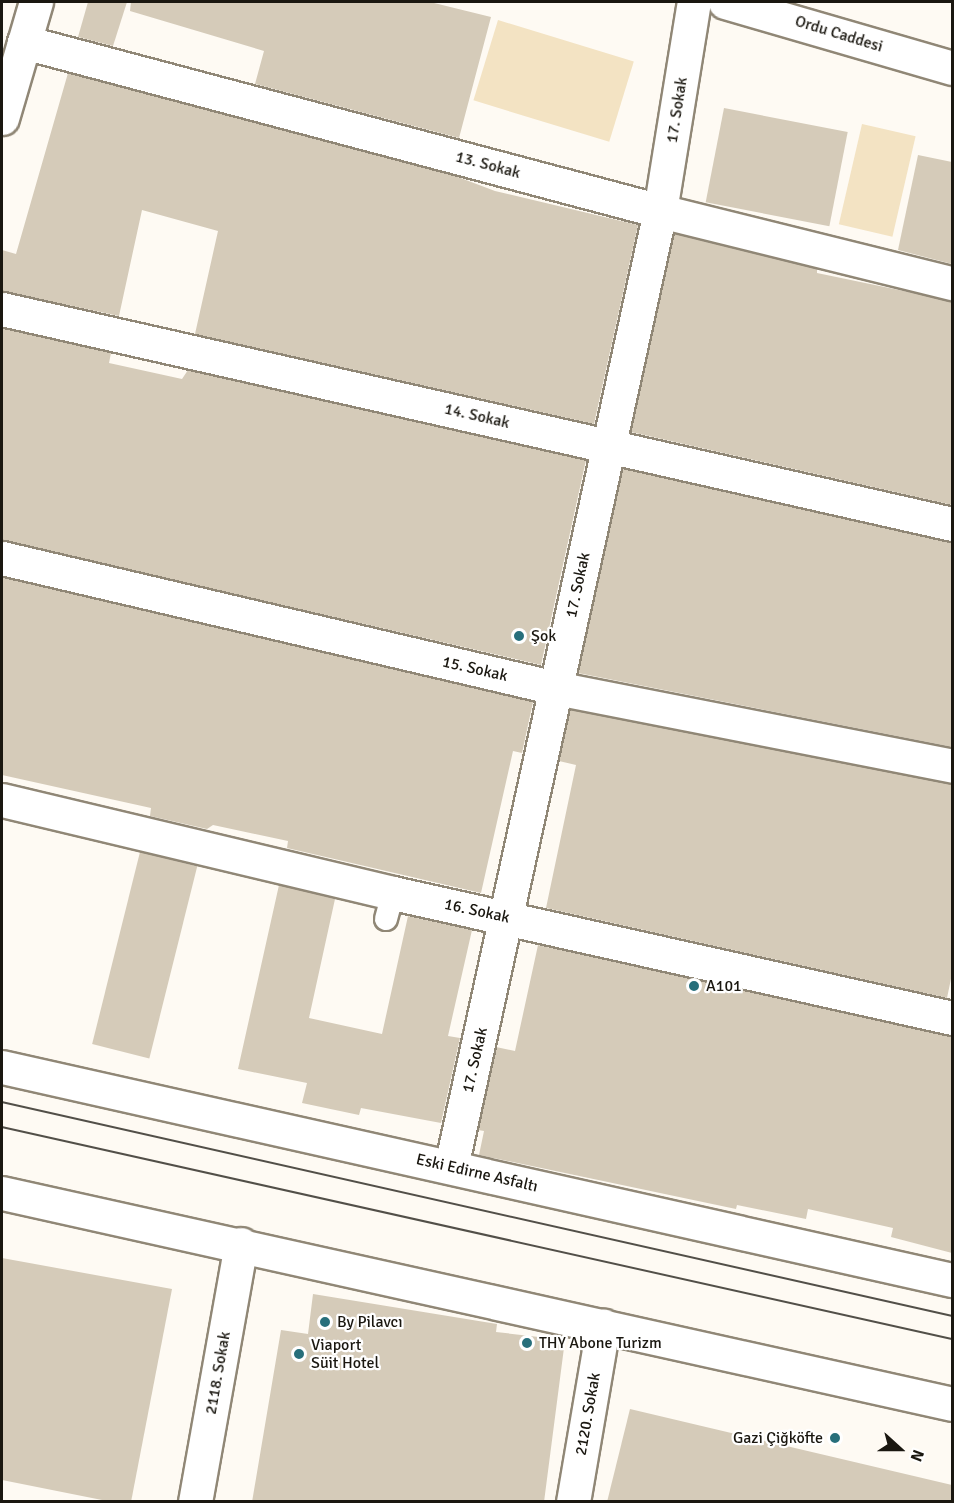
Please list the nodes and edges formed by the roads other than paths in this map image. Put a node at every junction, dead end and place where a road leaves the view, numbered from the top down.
1 (36, 2) edge
2 (694, 2) edge
3 (725, 2) edge
4 (788, 10) edge
5 (24, 42) junction
6 (952, 68) edge
7 (2, 118) edge
8 (660, 211) junction
9 (952, 283) edge
10 (2, 309) edge
11 (607, 446) junction
12 (952, 524) edge
13 (2, 558) edge
14 (556, 688) junction
15 (952, 766) edge
16 (2, 800) edge
17 (507, 917) junction
18 (952, 1018) edge
19 (2, 1067) edge
20 (451, 1167) junction
21 (2, 1193) edge
22 (241, 1244) junction
23 (952, 1280) edge
24 (603, 1326) junction
25 (952, 1404) edge
26 (195, 1502) edge
27 (573, 1502) edge

1 - 5 street
2 - 8 street, 17. Sokak
3 - 4 street, Ordu Caddesi
4 - 6 street, Ordu Caddesi
5 - 7 street
5 - 8 street, 13. Sokak
8 - 9 street, 13. Sokak
8 - 11 street, 17. Sokak
10 - 11 street, 14. Sokak
11 - 12 street, 14. Sokak
11 - 14 street, 17. Sokak
13 - 14 street, 15. Sokak
14 - 15 street, 15. Sokak
14 - 17 street, 17. Sokak
16 - 17 street, 16. Sokak
17 - 18 street, 16. Sokak
17 - 20 street, 17. Sokak
19 - 20 street, Eski Edirne Asfaltı
20 - 23 street, Eski Edirne Asfaltı
21 - 22 street
22 - 24 street
22 - 26 street, 2118. Sokak
24 - 25 street
24 - 27 street, 2120. Sokak

